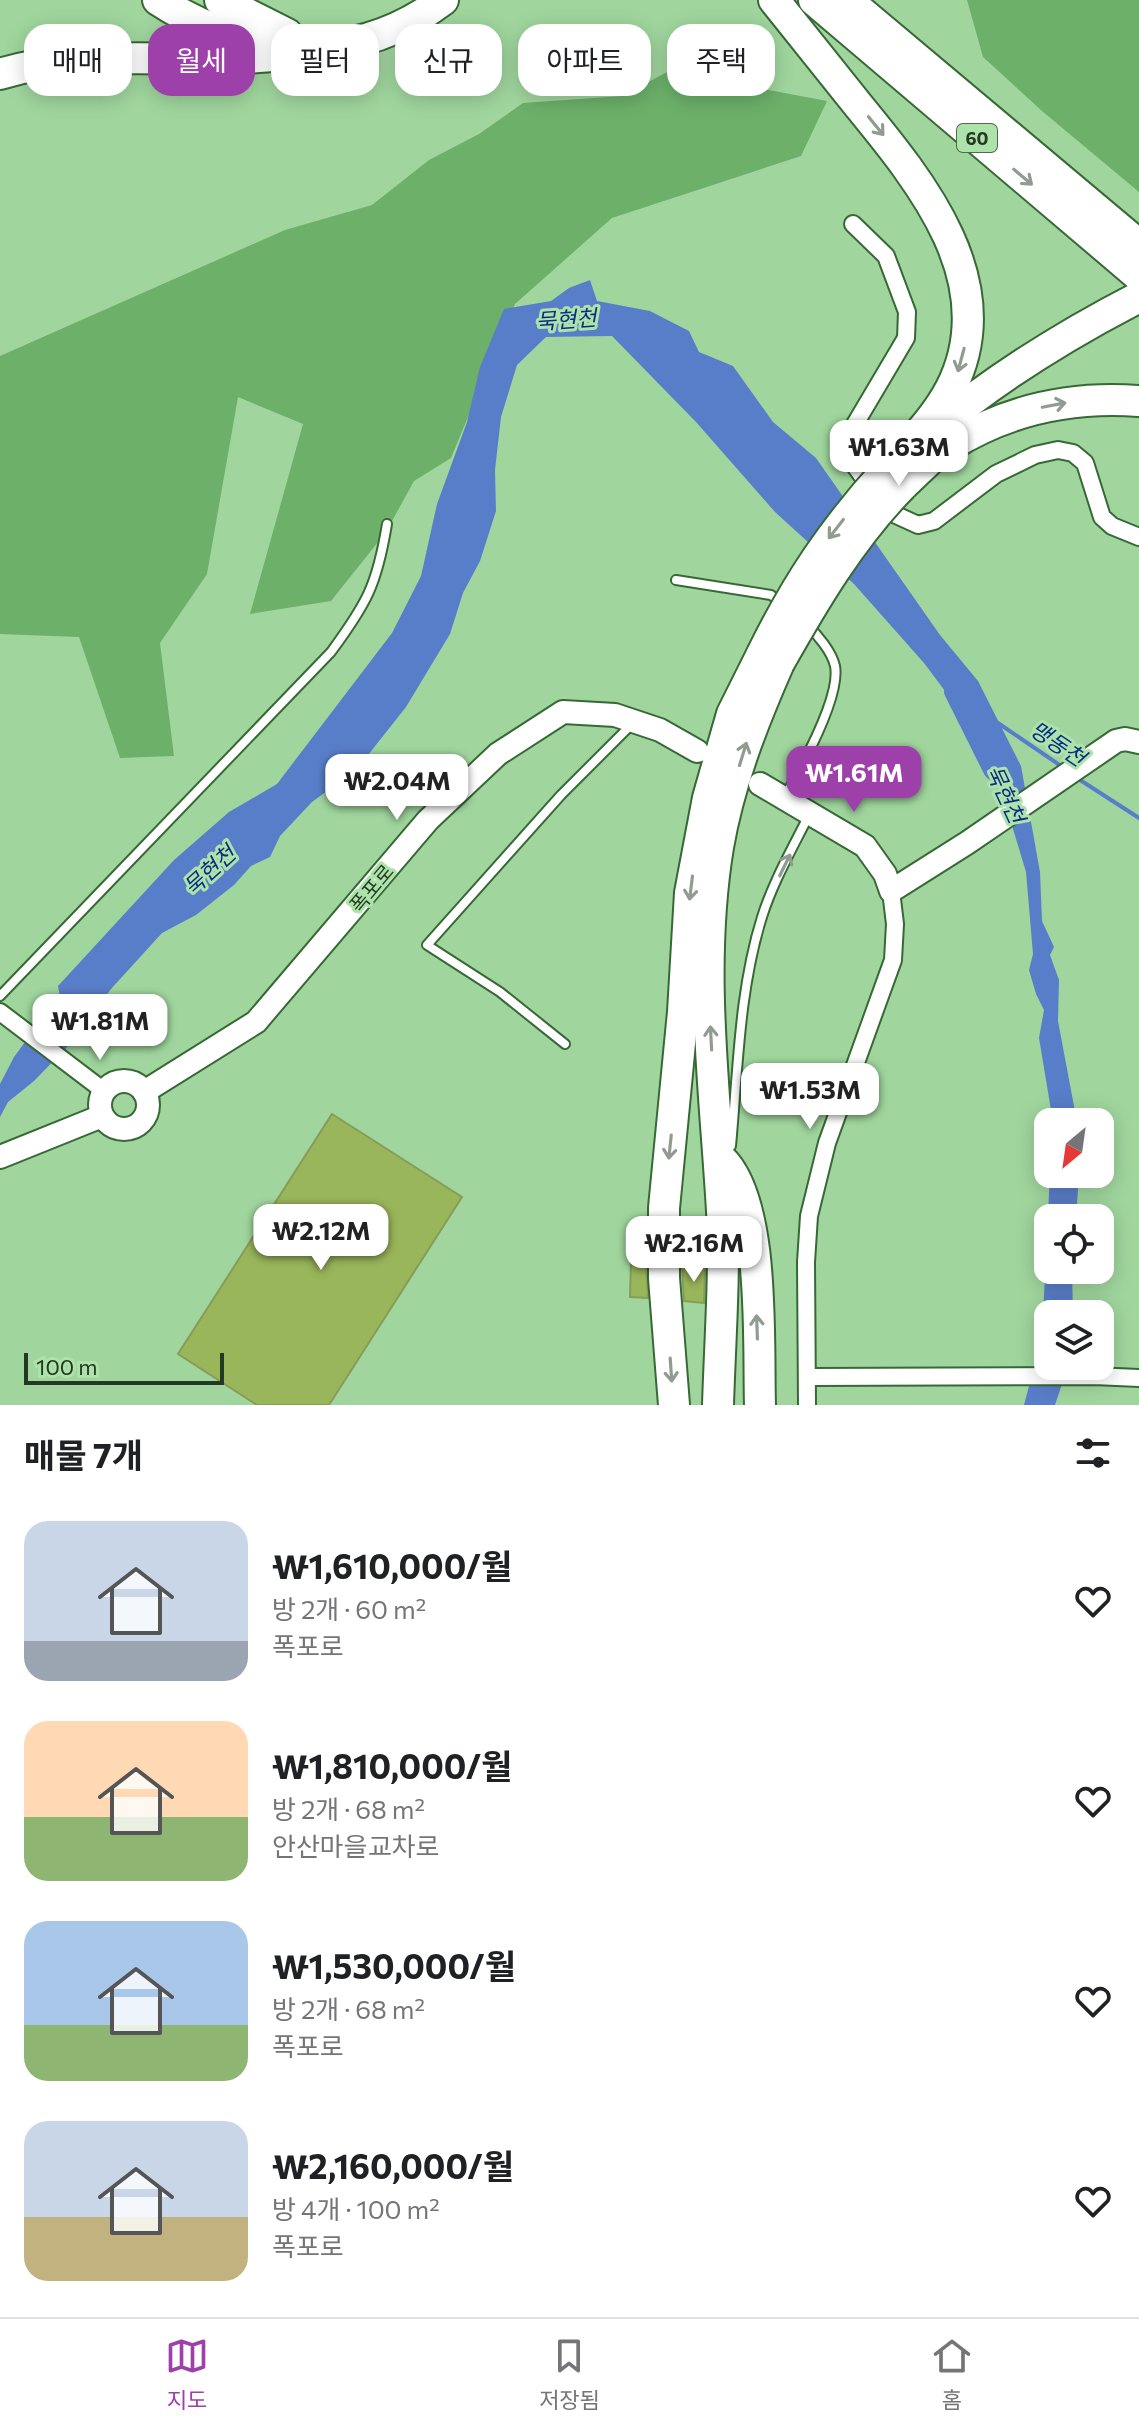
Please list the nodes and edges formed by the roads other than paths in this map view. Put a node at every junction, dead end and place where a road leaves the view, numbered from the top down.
1 (158, 0) edge
2 (181, 0) edge
3 (220, 0) edge
4 (421, 0) edge
5 (443, 0) edge
6 (774, 0) edge
7 (814, 0) edge
8 (847, 0) edge
9 (363, 24) edge
10 (271, 26) edge
11 (271, 31) edge
12 (379, 32) edge
13 (271, 45) edge
14 (271, 56) edge
15 (0, 74) edge
16 (853, 224) dead end
17 (1139, 245) edge
18 (1139, 276) edge
19 (1139, 297) edge
20 (1139, 317) edge
21 (1139, 401) edge
22 (933, 457) junction
23 (894, 478) junction
24 (387, 524) dead end
25 (1139, 537) edge
26 (676, 580) dead end
27 (770, 659) junction
28 (635, 721) junction
29 (1139, 742) edge
30 (697, 751) dead end
31 (760, 784) dead end
32 (783, 799) junction
33 (809, 815) junction
34 (891, 891) junction
35 (0, 996) edge
36 (0, 1012) edge
37 (565, 1044) dead end
38 (104, 1091) junction
39 (144, 1092) junction
40 (102, 1116) junction
41 (0, 1157) edge
42 (724, 1161) junction
43 (809, 1377) junction
44 (1139, 1378) edge
45 (674, 1405) edge
46 (718, 1405) edge
47 (760, 1405) edge
48 (807, 1405) edge

1 - 13 highway
2 - 11 highway
3 - 10 highway
4 - 9 highway
5 - 12 highway
6 -> 23 highway
7 -> 18 highway, 60
8 - 17 highway, 60
14 - 15 highway
16 - 25 street
19 - 23 highway
20 - 22 highway
22 -> 21 highway
22 - 23 highway
23 - 27 highway, bridge
24 - 35 lane
26 - 32 lane
42 -> 27 highway
27 -> 45 highway
28 - 30 main road, 폭포로
28 - 37 lane
28 - 39 main road, 폭포로
29 - 34 main road
31 - 32 main road
32 - 33 main road
33 - 34 main road
42 -> 33 lane
34 - 43 street
36 - 38 street
38 - 39 main road
38 - 40 main road
39 - 40 main road
40 - 41 main road
42 - 46 highway
47 -> 42 highway
43 - 44 street
43 - 48 street

